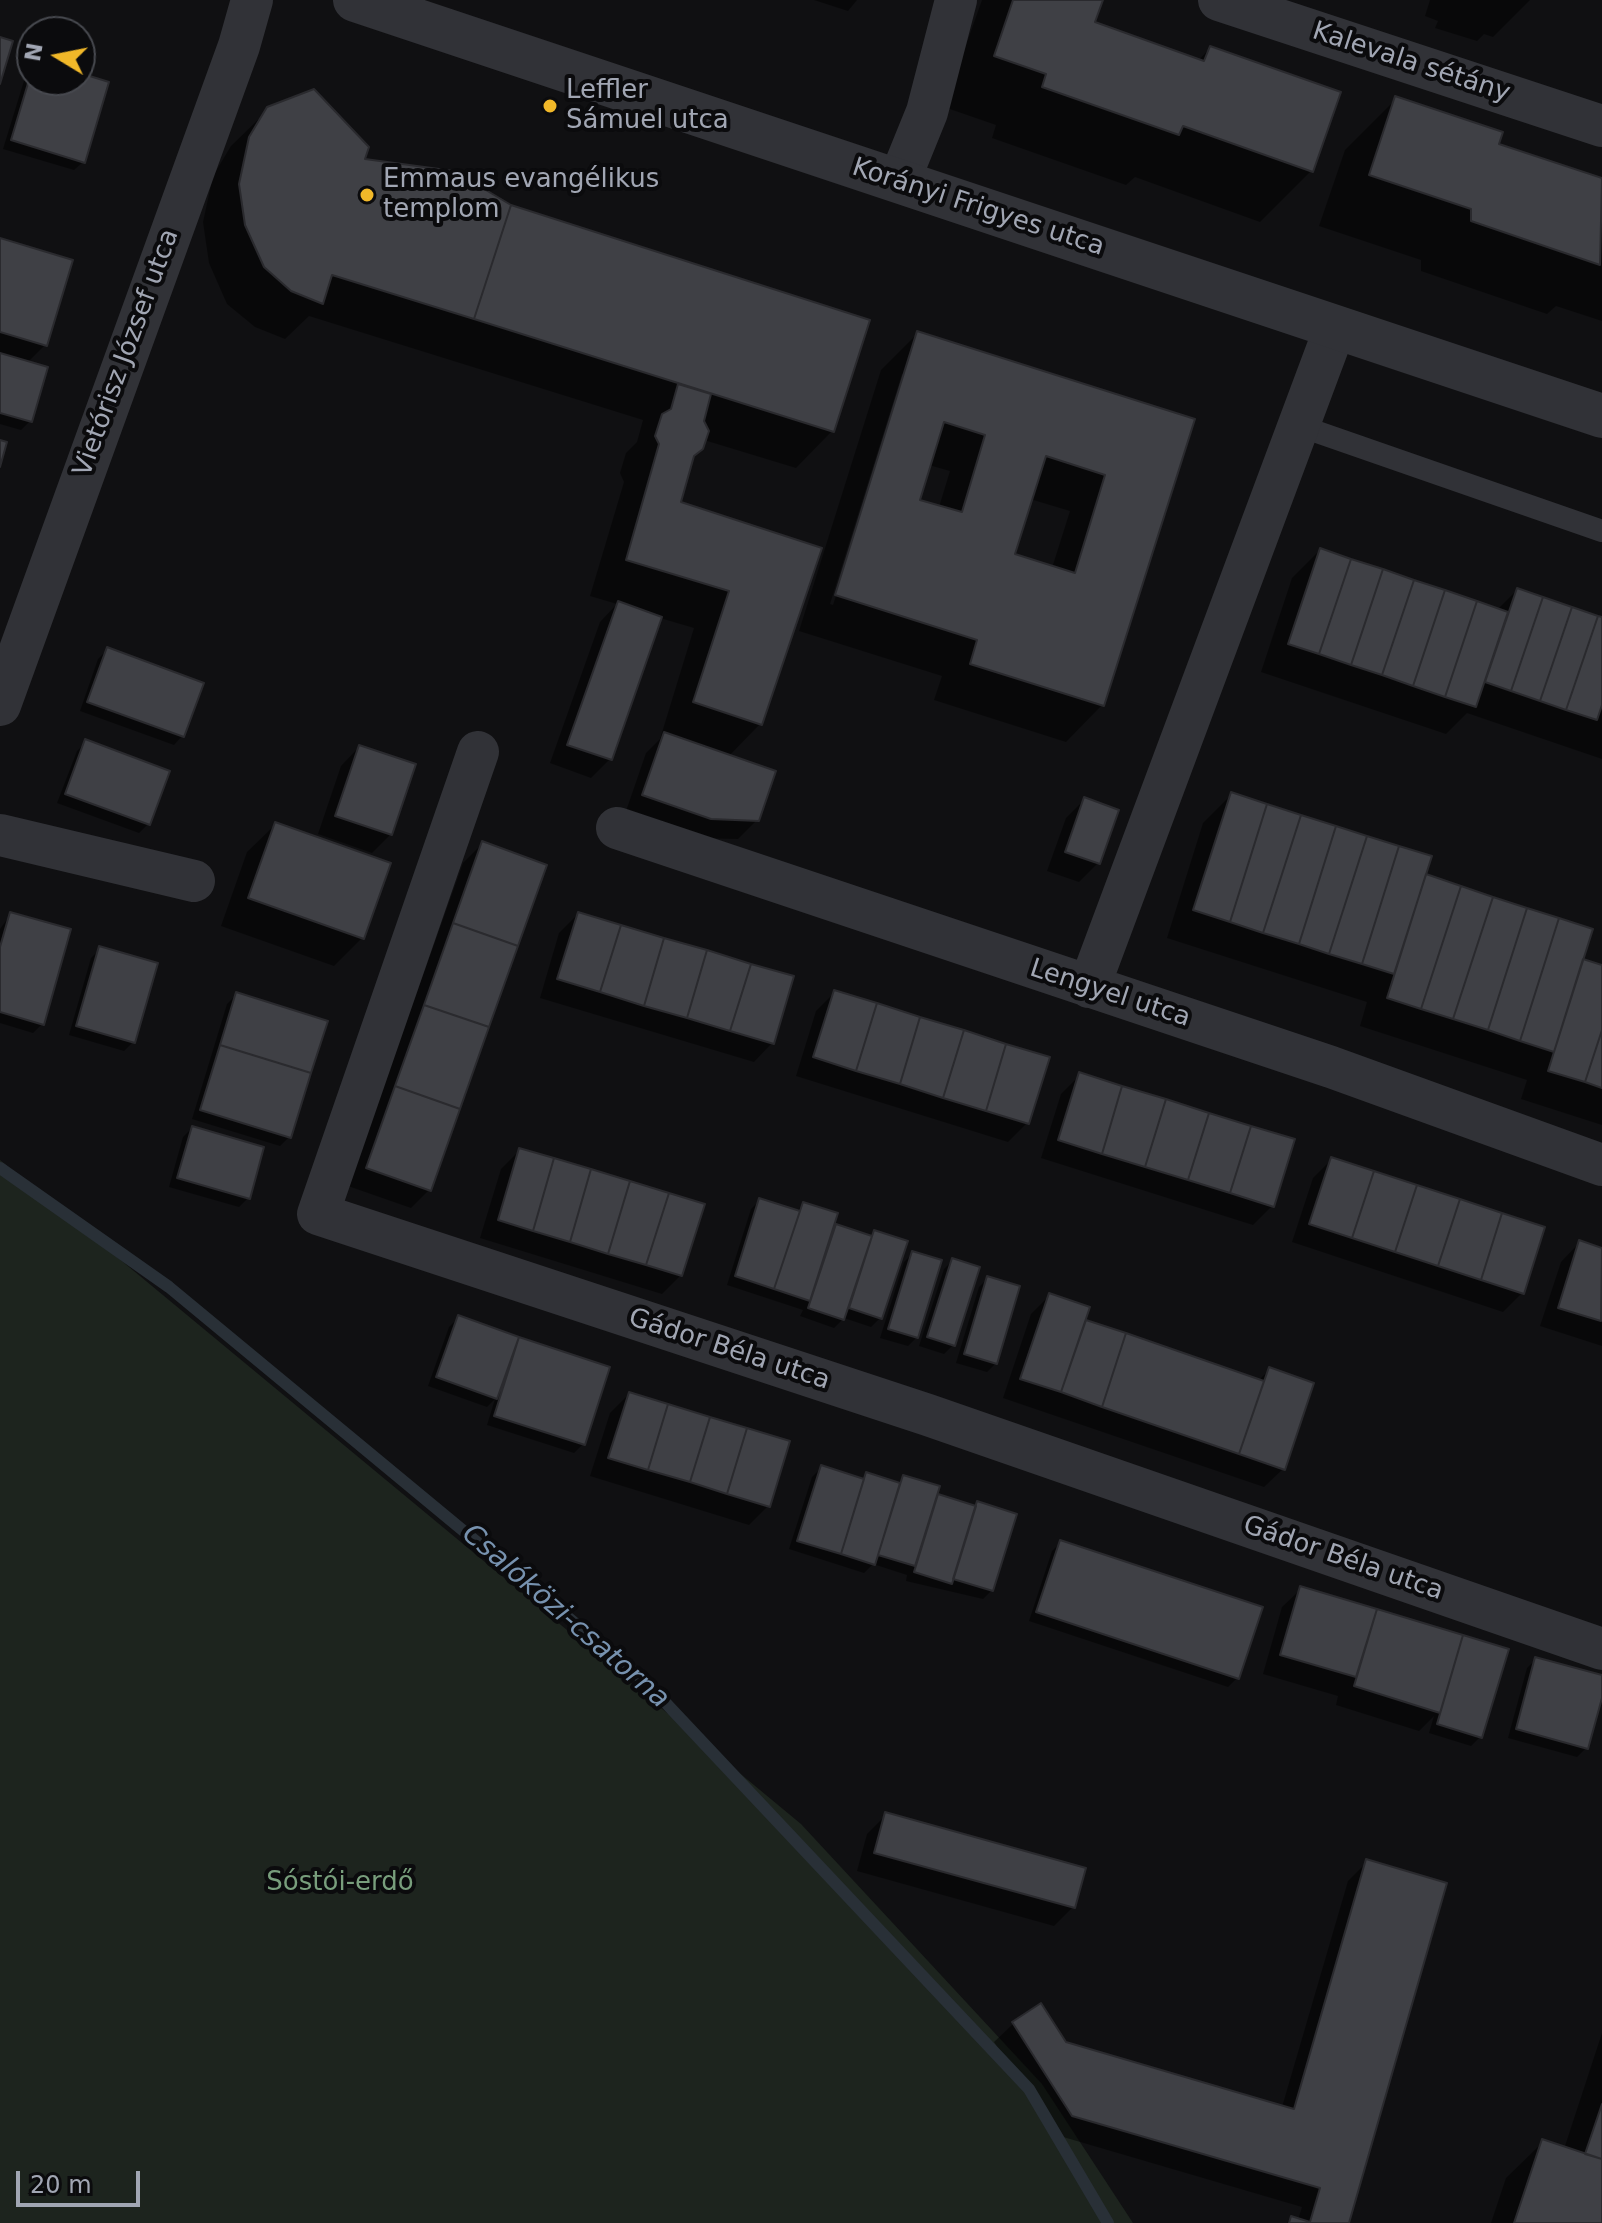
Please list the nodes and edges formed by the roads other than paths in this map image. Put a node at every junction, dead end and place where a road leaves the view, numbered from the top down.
1 (252, 0) edge
2 (355, 0) edge
3 (956, 0) edge
4 (1219, 0) edge
5 (1602, 126) edge
6 (899, 181) junction
7 (1335, 328) junction
8 (1602, 416) edge
9 (1300, 426) junction
10 (1602, 531) edge
11 (0, 705) edge
12 (478, 752) dead end
13 (617, 828) dead end
14 (0, 835) edge
15 (194, 881) dead end
16 (1089, 987) junction
17 (1602, 1165) edge
18 (1602, 1649) edge

1 - 11 street, Vietórisz József utca
2 - 6 street, Korányi Frigyes utca
3 - 6 street
4 - 5 street, Kalevala sétány
6 - 7 street, Korányi Frigyes utca
7 - 8 street, Korányi Frigyes utca
7 - 9 street
9 - 10 lane
9 - 16 street
12 - 18 street, Gádor Béla utca
13 - 16 street, Lengyel utca
14 - 15 street
16 - 17 street, Lengyel utca

